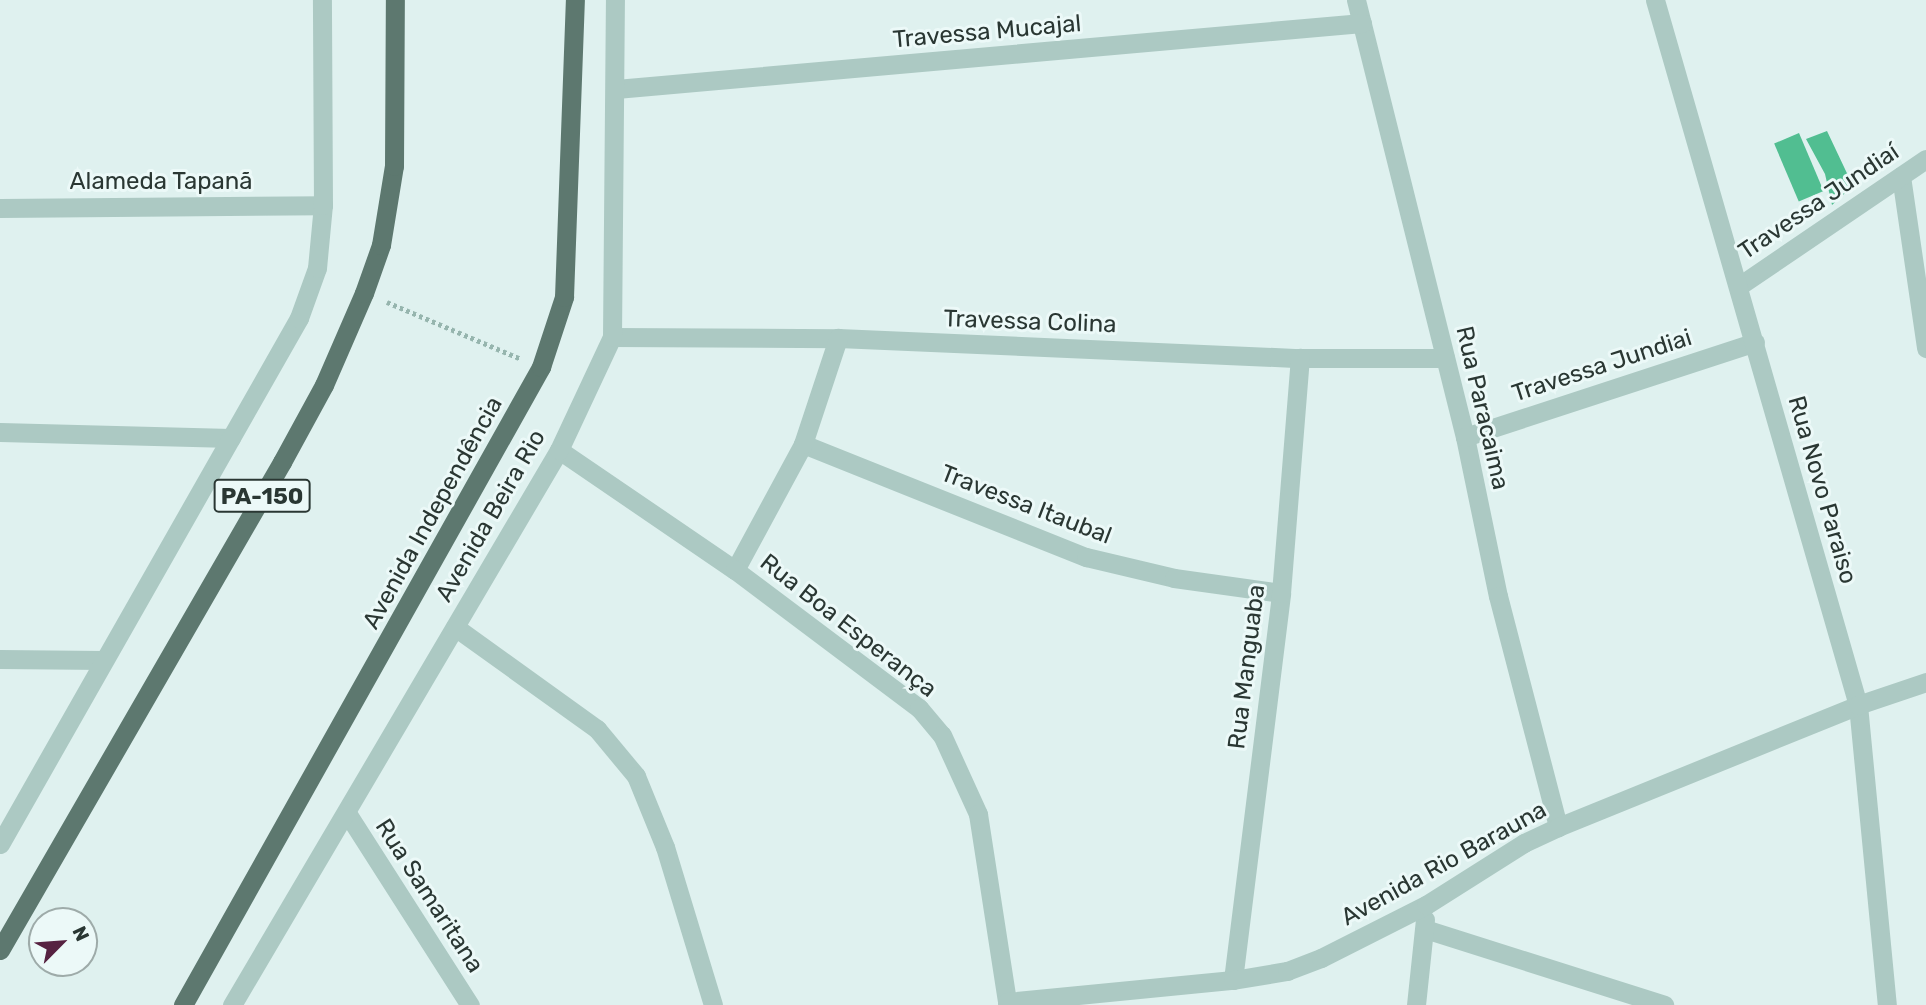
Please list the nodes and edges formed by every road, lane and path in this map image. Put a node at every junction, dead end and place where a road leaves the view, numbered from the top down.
1 (322, 0) edge
2 (395, 0) edge
3 (575, 0) edge
4 (615, 0) edge
5 (1356, 0) edge
6 (1655, 0) edge
7 (1362, 23) junction
8 (616, 89) junction
9 (1926, 159) edge
10 (1900, 176) junction
11 (323, 205) junction
12 (0, 208) edge
13 (1740, 286) junction
14 (364, 293) junction
15 (612, 337) junction
16 (838, 338) junction
17 (1755, 342) junction
18 (1926, 348) edge
19 (1300, 358) junction
20 (1446, 358) junction
21 (541, 367) junction
22 (0, 432) edge
23 (1465, 437) junction
24 (231, 438) junction
25 (803, 444) junction
26 (559, 450) junction
27 (735, 570) junction
28 (1281, 593) junction
29 (455, 627) junction
30 (0, 659) edge
31 (103, 660) junction
32 (1926, 682) edge
33 (1858, 705) junction
34 (347, 813) junction
35 (1558, 827) junction
36 (0, 844) edge
37 (1426, 905) junction
38 (1425, 929) junction
39 (0, 950) edge
40 (1233, 980) junction
41 (1007, 1003) edge
42 (183, 1005) edge
43 (232, 1005) edge
44 (470, 1005) edge
45 (713, 1005) edge
46 (1416, 1005) edge
47 (1664, 1005) edge
48 (1887, 1005) edge

1 - 11 street
2 - 14 main road, PA-150
3 - 21 main road, Avenida Independência
4 - 8 street, Avenida Beira Rio
5 - 7 street, Rua Paracaima
6 - 13 street, Rua Novo Paraiso
7 - 8 street, Travessa Mucajal
7 - 20 street, Rua Paracaima
8 - 15 street, Avenida Beira Rio
9 - 10 street, Travessa Jundiaí
10 - 13 street, Travessa Jundiaí
10 - 18 street
11 - 12 street, Alameda Tapanã
11 - 24 street
13 - 17 street, Rua Novo Paraiso
14 - 21 path
14 - 39 main road, PA-150
15 - 16 street, Travessa Colina
15 - 26 street, Avenida Beira Rio
16 - 19 street, Travessa Colina
16 - 25 street
17 - 23 street, Travessa Jundiai
17 - 33 street, Rua Novo Paraiso
19 - 20 street, Travessa Colina
19 - 28 street, Rua Manguaba
20 - 23 street, Rua Paracaima
21 - 42 main road, Avenida Independência
22 - 24 street
23 - 35 street, Rua Paracaima
24 - 31 street
25 - 27 street
25 - 28 street, Travessa Itaubal
26 - 27 street, Rua Boa Esperança
26 - 29 street, Avenida Beira Rio
27 - 41 street, Rua Boa Esperança
28 - 40 street, Rua Manguaba
29 - 34 street, Avenida Beira Rio
29 - 45 street
30 - 31 street
31 - 36 street
32 - 33 street, Avenida Rio Barauna
33 - 35 street, Avenida Rio Barauna
33 - 48 street, Rua Novo Paraiso
34 - 43 street, Avenida Beira Rio
34 - 44 street, Rua Samaritana
35 - 37 street, Avenida Rio Barauna
37 - 38 street
37 - 40 street, Avenida Rio Barauna
38 - 46 street
38 - 47 street
40 - 41 street, Avenida Rio Barauna

